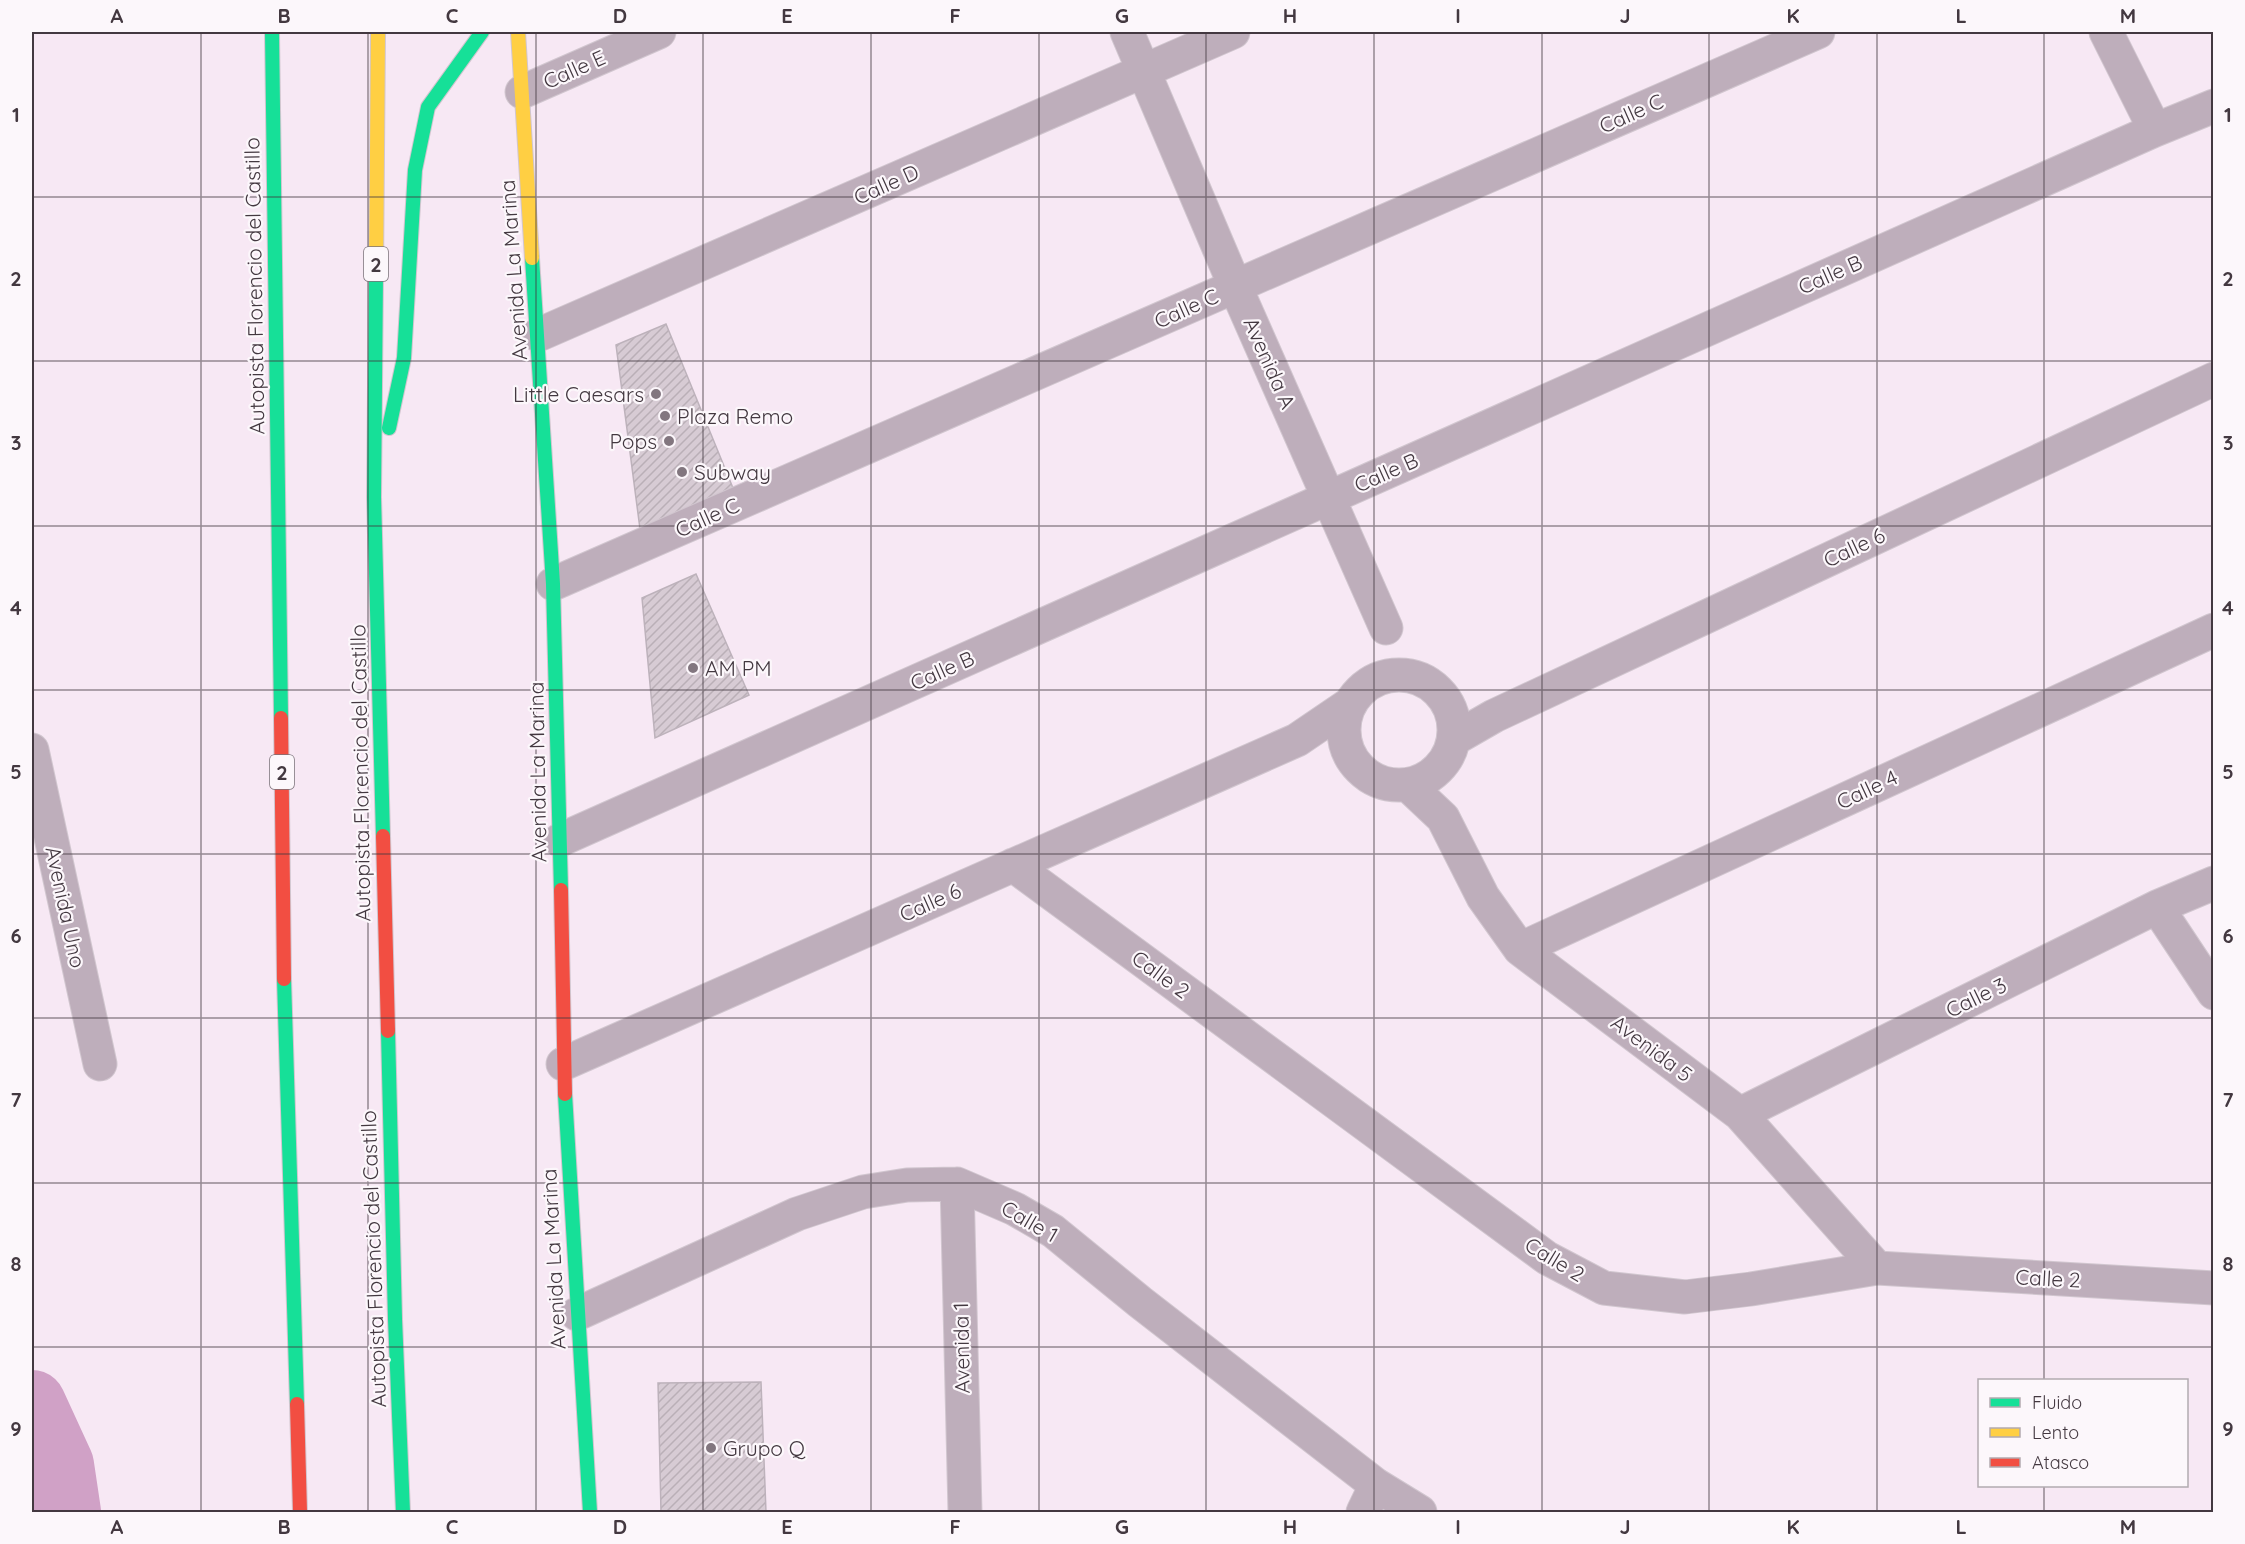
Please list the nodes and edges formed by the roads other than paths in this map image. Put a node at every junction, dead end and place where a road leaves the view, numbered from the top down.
1 (272, 32) edge
2 (378, 32) edge
3 (482, 32) edge
4 (518, 32) edge
5 (659, 32) edge
6 (1127, 32) edge
7 (1233, 32) edge
8 (1818, 32) edge
9 (2106, 32) edge
10 (1145, 71) junction
11 (522, 92) junction
12 (2214, 106) edge
13 (2155, 130) junction
14 (1235, 286) junction
15 (538, 335) junction
16 (2214, 379) edge
17 (374, 497) junction
18 (1330, 497) junction
19 (553, 584) junction
20 (1386, 628) dead end
21 (2214, 630) edge
22 (1350, 704) junction
23 (1450, 705) junction
24 (1494, 716) junction
25 (1297, 740) junction
26 (32, 750) edge
27 (1450, 750) junction
28 (1349, 755) junction
29 (1408, 785) junction
30 (1443, 818) junction
31 (560, 840) junction
32 (1013, 865) junction
33 (2214, 883) edge
34 (2157, 907) junction
35 (1520, 949) junction
36 (2214, 993) edge
37 (100, 1064) dead end
38 (563, 1064) junction
39 (1740, 1114) junction
40 (957, 1184) junction
41 (1877, 1268) junction
42 (2214, 1288) edge
43 (577, 1314) junction
44 (1369, 1499) edge
45 (300, 1512) edge
46 (403, 1512) edge
47 (590, 1512) edge
48 (965, 1512) edge
49 (1420, 1512) edge

1 - 45 main road, Autopista Florencio del Castillo / 2
2 - 17 main road, Autopista Florencio del Castillo / 2
3 - 17 main road
4 - 11 main road, Avenida La Marina
5 - 11 street, Calle E
6 - 10 street, Avenida A
7 - 10 street, Calle D
8 - 14 street, Calle C
9 - 13 street
10 - 14 street, Avenida A
10 - 15 street, Calle D
11 - 15 main road, Avenida La Marina
12 - 13 street, Calle B
13 - 18 street, Calle B
14 - 18 street, Avenida A
14 - 19 street, Calle C
15 - 19 main road, Avenida La Marina
16 - 24 street, Calle 6
17 - 46 main road, Autopista Florencio del Castillo / 2
18 - 20 street, Avenida A
18 - 31 street, Calle B
19 - 31 main road, Avenida La Marina
21 - 35 street, Calle 4
22 - 23 street
22 - 25 street, Calle 6
22 - 28 street
23 - 24 street
23 - 27 street
24 - 27 street, Calle 6
25 - 28 street
25 - 32 street, Calle 6
26 - 37 street, Avenida Uno
27 - 29 street
27 - 30 street, Avenida 5
28 - 29 street
29 - 30 street, Avenida 5
30 - 35 street, Avenida 5
31 - 38 main road, Avenida La Marina
32 - 38 street, Calle 6
32 - 41 street, Calle 2
33 - 34 street, Calle 3
34 - 36 street
34 - 39 street, Calle 3
35 - 39 street, Avenida 5
38 - 43 main road, Avenida La Marina
39 - 41 street, Avenida 5
40 - 43 street, Calle 1
40 - 44 street, Calle 1
40 - 48 street, Avenida 1
41 - 42 street, Calle 2
43 - 47 main road, Avenida La Marina
44 - 49 street, Calle 1

